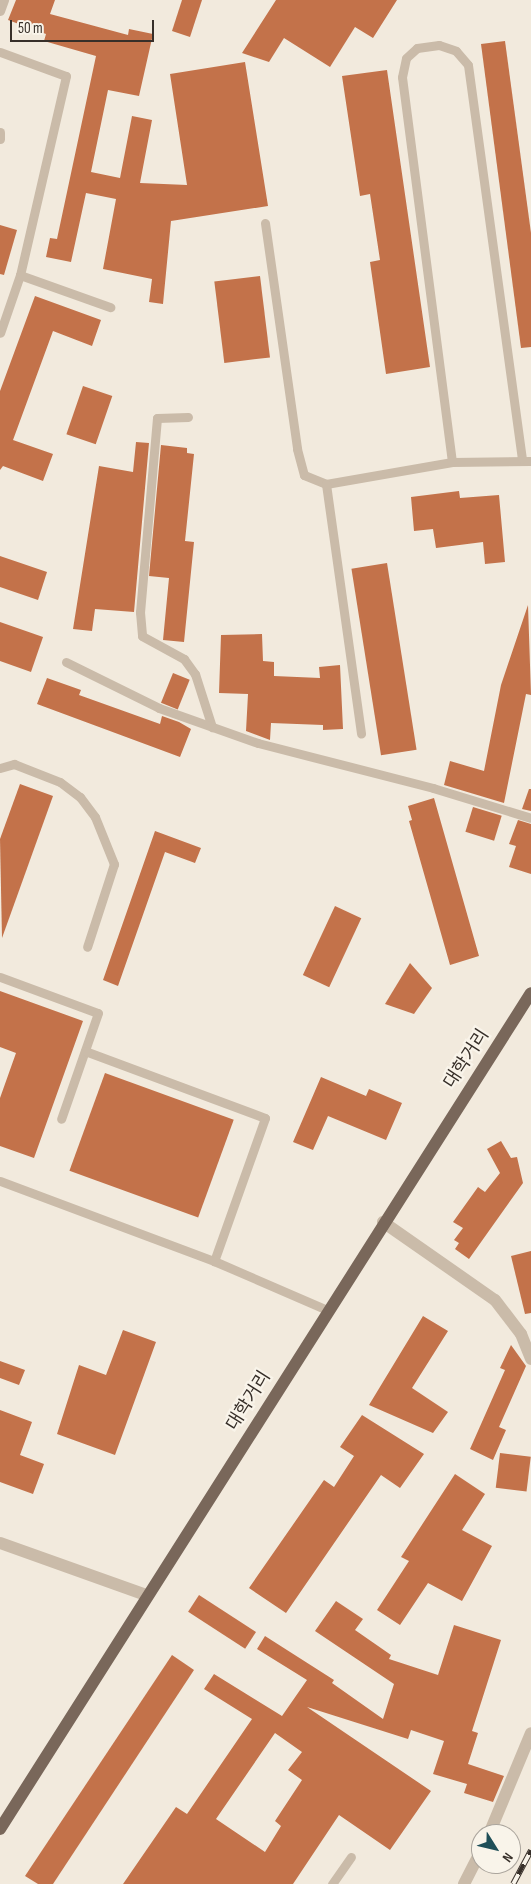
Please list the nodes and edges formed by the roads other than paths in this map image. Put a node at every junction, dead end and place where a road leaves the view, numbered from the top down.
1 (4, 0) edge
2 (0, 11) edge
3 (0, 52) edge
4 (0, 132) edge
5 (0, 139) edge
6 (265, 223) dead end
7 (20, 275) junction
8 (110, 307) dead end
9 (0, 333) edge
10 (188, 417) dead end
11 (526, 459) edge
12 (452, 462) junction
13 (326, 484) junction
14 (66, 662) dead end
15 (212, 727) junction
16 (360, 734) dead end
17 (0, 768) edge
18 (531, 818) edge
19 (87, 948) dead end
20 (0, 977) edge
21 (531, 993) edge
22 (85, 1051) junction
23 (61, 1119) dead end
24 (0, 1181) edge
25 (383, 1222) junction
26 (214, 1261) junction
27 (327, 1310) junction
28 (531, 1359) edge
29 (0, 1543) edge
30 (146, 1595) junction
31 (531, 1733) edge
32 (492, 1824) edge
33 (0, 1829) edge
34 (351, 1857) dead end
35 (471, 1870) edge
36 (332, 1884) edge
37 (464, 1884) edge

1 - 2 lane
3 - 7 lane
4 - 5 lane
6 - 13 lane
7 - 8 lane
7 - 9 lane
10 - 15 lane
11 - 12 lane
11 - 12 lane
12 - 13 lane
13 - 16 lane
14 - 15 lane
15 - 18 lane
17 - 19 lane
20 - 22 lane
21 - 25 main road, 대학거리
22 - 23 lane
22 - 26 lane
24 - 26 lane
25 - 27 main road, 대학거리
25 - 28 street
26 - 27 lane
27 - 30 main road, 대학거리
29 - 30 street
30 - 33 main road, 대학거리
31 - 32 street
34 - 36 lane
35 - 37 street

